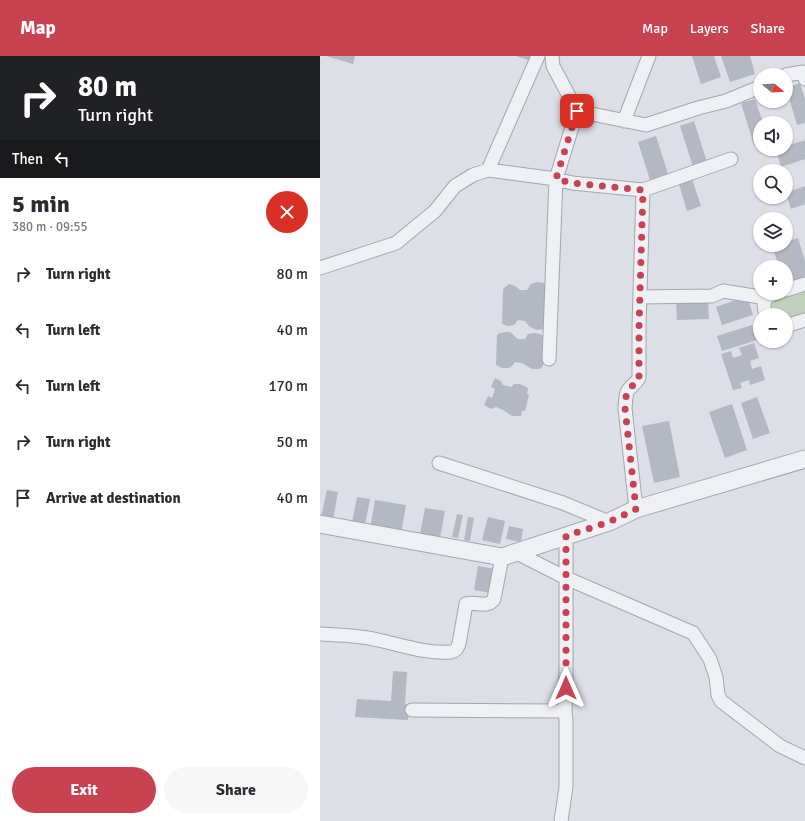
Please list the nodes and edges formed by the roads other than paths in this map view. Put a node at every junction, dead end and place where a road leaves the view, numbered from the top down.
1 (538, 56) edge
2 (552, 56) edge
3 (649, 56) edge
4 (804, 74) edge
5 (793, 75) edge
6 (753, 90) edge
7 (577, 111) junction
8 (624, 121) junction
9 (731, 159) dead end
10 (488, 170) junction
11 (556, 179) junction
12 (643, 190) junction
13 (322, 267) edge
14 (805, 284) edge
15 (793, 288) edge
16 (753, 294) edge
17 (640, 297) junction
18 (805, 320) edge
19 (793, 324) edge
20 (549, 358) dead end
21 (805, 459) edge
22 (439, 463) dead end
23 (636, 509) junction
24 (609, 522) junction
25 (320, 524) edge
26 (566, 536) junction
27 (508, 554) junction
28 (566, 578) junction
29 (320, 634) edge
30 (412, 710) dead end
31 (565, 711) junction
32 (805, 758) edge
33 (561, 821) edge

1 - 10 street
2 - 7 street
3 - 8 street
4 - 5 street
6 - 8 street
7 - 8 street
7 - 11 street
9 - 12 street
10 - 11 street
10 - 13 street
11 - 12 street
11 - 20 street
12 - 17 street
14 - 15 street
16 - 17 street
17 - 23 street
18 - 19 street
21 - 23 street
22 - 24 street
23 - 24 street
24 - 26 street
25 - 27 street
26 - 27 street
26 - 28 street
27 - 28 street
27 - 29 street
28 - 31 street
28 - 32 street
30 - 31 street
31 - 33 street

